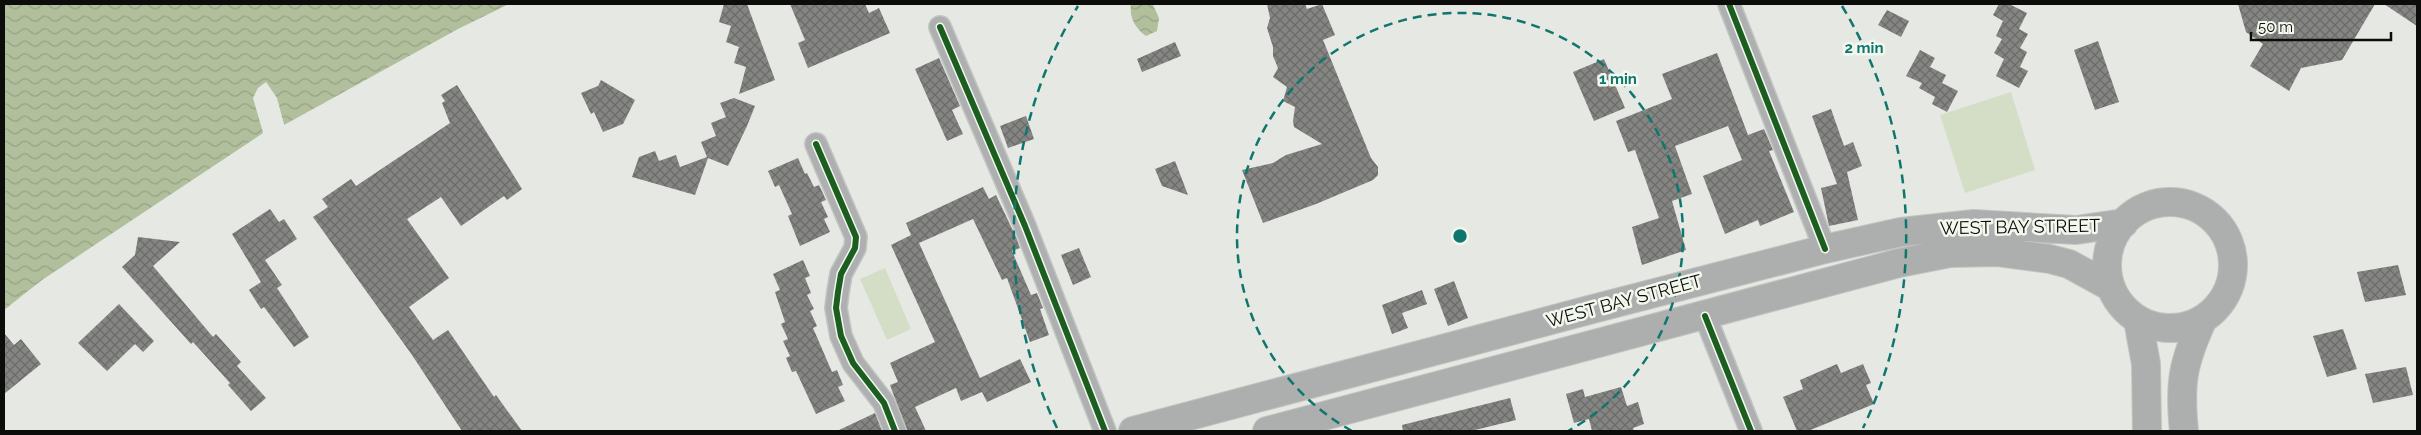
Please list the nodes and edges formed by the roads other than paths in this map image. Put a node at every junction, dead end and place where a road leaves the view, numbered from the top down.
1 (1729, 4) edge
2 (940, 27) dead end
3 (816, 144) dead end
4 (2124, 223) junction
5 (1825, 249) junction
6 (2111, 287) junction
7 (1705, 316) junction
8 (2203, 319) junction
9 (2138, 320) junction
10 (895, 431) edge
11 (1105, 431) edge
12 (1133, 431) edge
13 (1267, 431) edge
14 (1751, 431) edge
15 (2147, 431) edge
16 (2184, 431) edge

1 - 5 street
2 - 11 street
3 - 10 street
4 - 5 main road, WEST BAY STREET
4 - 6 main road
4 - 8 main road
5 - 12 main road, WEST BAY STREET
6 - 7 main road, WEST BAY STREET
6 - 9 main road
7 - 13 main road, WEST BAY STREET
7 - 14 street
8 - 9 main road
8 - 16 main road
9 - 15 main road

